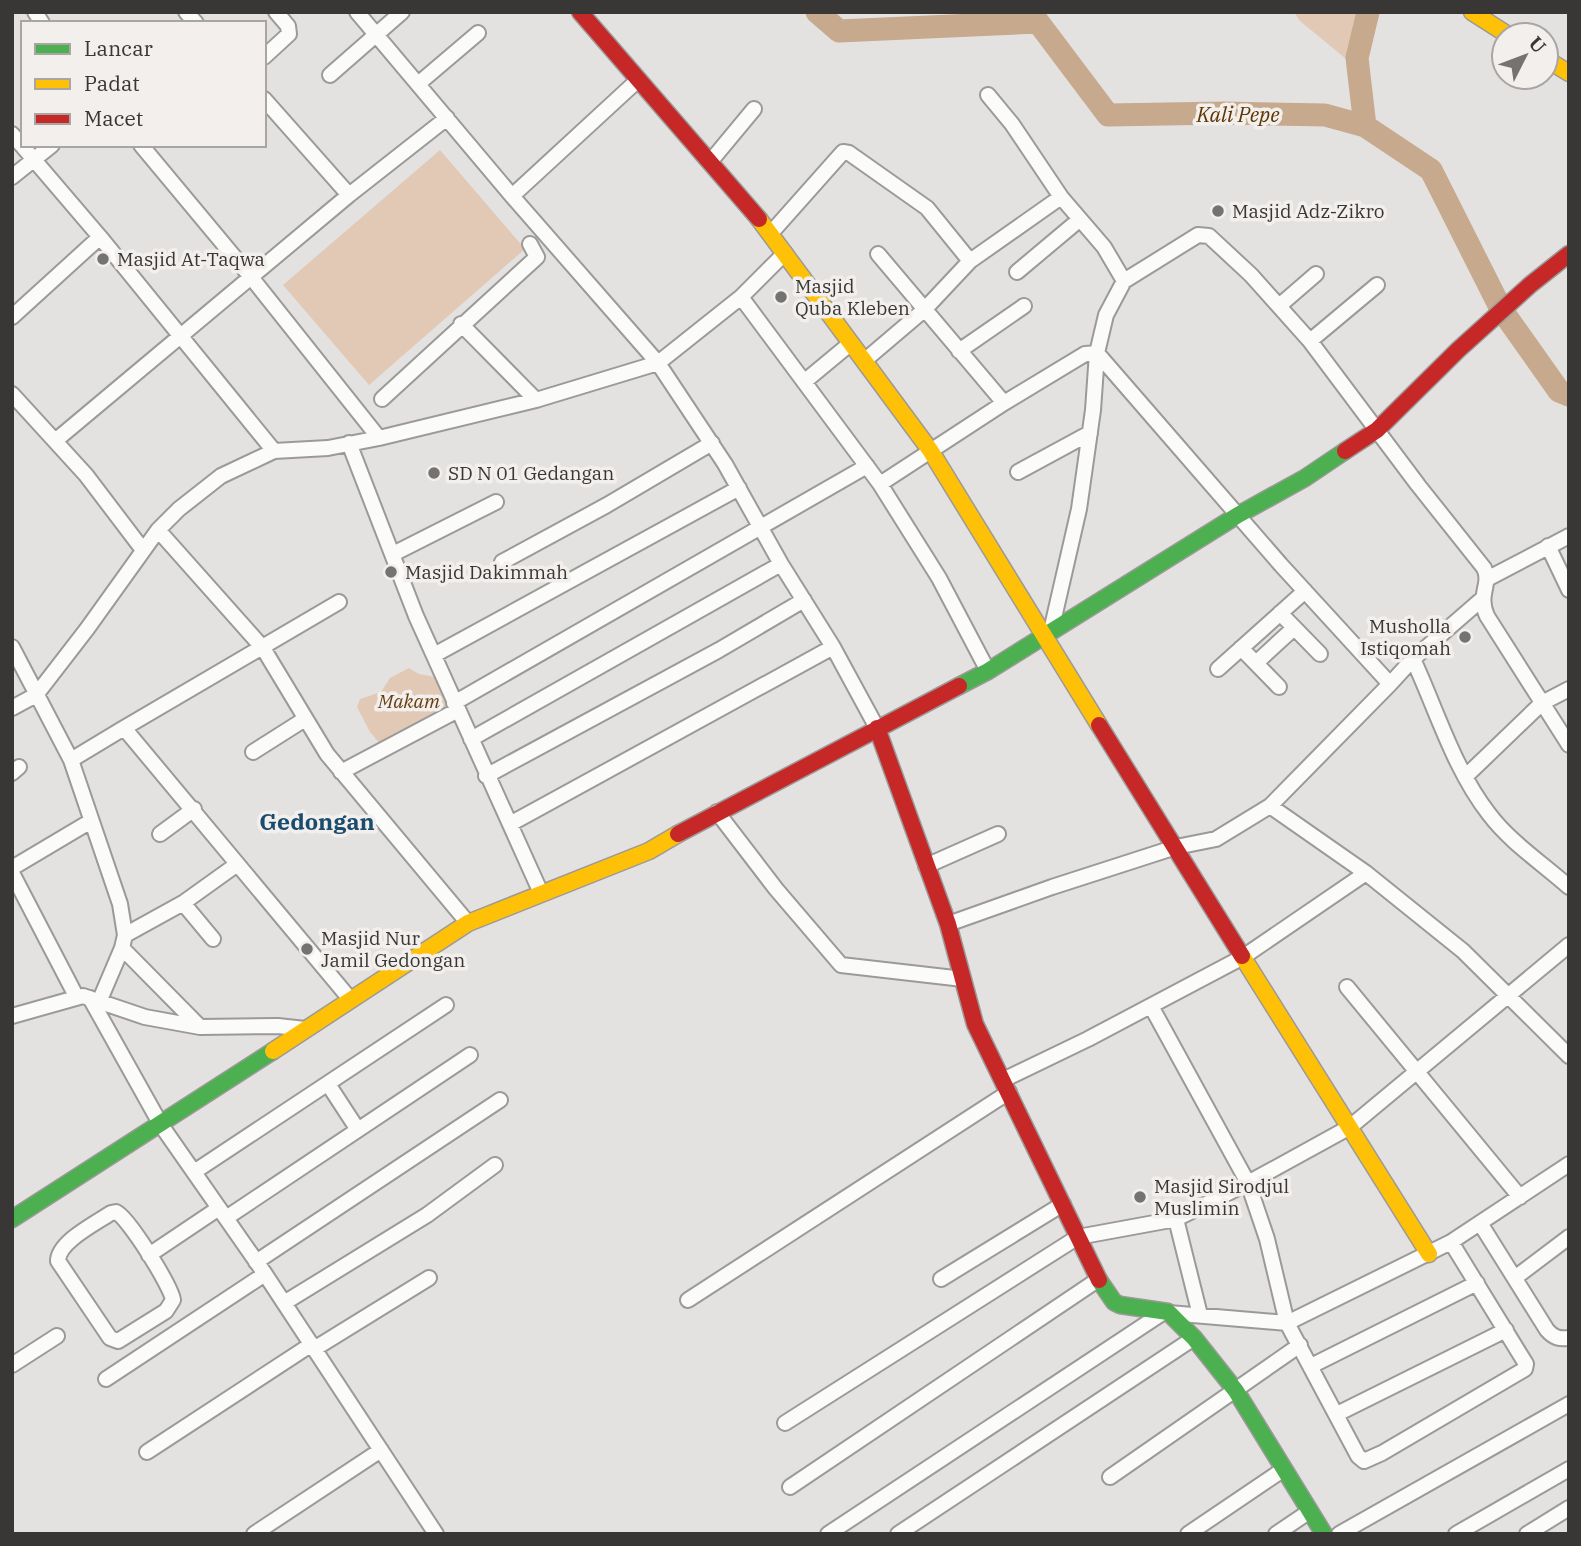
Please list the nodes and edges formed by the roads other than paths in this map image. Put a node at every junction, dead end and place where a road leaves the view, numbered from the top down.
1 (276, 12) edge
2 (357, 12) edge
3 (402, 12) edge
4 (580, 12) edge
5 (1472, 12) edge
6 (1490, 24) edge
7 (478, 33) dead end
8 (377, 35) junction
9 (266, 55) edge
10 (330, 75) dead end
11 (638, 80) junction
12 (418, 84) junction
13 (988, 94) dead end
14 (266, 101) edge
15 (754, 110) dead end
16 (447, 118) junction
17 (24, 147) edge
18 (50, 147) edge
19 (150, 148) edge
20 (35, 160) junction
21 (710, 162) junction
22 (12, 177) edge
23 (349, 195) junction
24 (512, 196) junction
25 (1061, 197) junction
26 (1079, 220) junction
27 (771, 233) junction
28 (100, 237) junction
29 (530, 244) dead end
30 (785, 253) junction
31 (878, 254) dead end
32 (1569, 254) edge
33 (970, 261) junction
34 (1017, 272) dead end
35 (1316, 274) dead end
36 (251, 277) junction
37 (1124, 281) junction
38 (1377, 285) dead end
39 (741, 297) junction
40 (1024, 306) dead end
41 (1279, 306) junction
42 (923, 310) junction
43 (12, 317) edge
44 (461, 324) junction
45 (180, 336) junction
46 (1310, 341) junction
47 (851, 343) junction
48 (960, 351) junction
49 (1097, 353) junction
50 (864, 361) junction
51 (658, 363) junction
52 (804, 382) junction
53 (14, 398) edge
54 (382, 399) dead end
55 (536, 400) junction
56 (1004, 403) junction
57 (1377, 430) junction
58 (1090, 432) junction
59 (379, 438) junction
60 (55, 441) junction
61 (349, 443) junction
62 (712, 443) junction
63 (930, 450) junction
64 (274, 451) junction
65 (867, 466) junction
66 (1018, 472) dead end
67 (880, 484) junction
68 (739, 488) junction
69 (496, 502) dead end
70 (1238, 515) junction
71 (761, 527) junction
72 (158, 530) junction
73 (1569, 536) edge
74 (1548, 546) junction
75 (143, 550) junction
76 (393, 554) junction
77 (502, 562) dead end
78 (781, 564) junction
79 (1487, 579) junction
80 (1569, 590) edge
81 (1305, 591) junction
82 (1482, 599) junction
83 (804, 600) junction
84 (339, 602) dead end
85 (1280, 613) junction
86 (1294, 628) junction
87 (1047, 634) junction
88 (12, 647) edge
89 (833, 647) junction
90 (263, 648) junction
91 (1241, 648) junction
92 (436, 654) dead end
93 (1320, 654) dead end
94 (1413, 659) junction
95 (1256, 663) junction
96 (1218, 669) dead end
97 (988, 670) junction
98 (1390, 684) junction
99 (1279, 687) dead end
100 (1569, 690) edge
101 (36, 695) junction
102 (1542, 703) junction
103 (456, 706) junction
104 (12, 708) edge
105 (305, 719) junction
106 (124, 728) junction
107 (877, 728) junction
108 (471, 739) junction
109 (1569, 746) edge
110 (253, 752) dead end
111 (71, 760) junction
112 (341, 772) junction
113 (486, 776) junction
114 (1465, 777) junction
115 (1270, 806) junction
116 (194, 809) junction
117 (716, 811) junction
118 (90, 821) junction
119 (510, 824) junction
120 (160, 834) dead end
121 (998, 834) dead end
122 (1176, 847) junction
123 (236, 865) junction
124 (926, 866) junction
125 (12, 871) edge
126 (1366, 873) junction
127 (1569, 887) edge
128 (541, 892) junction
129 (183, 903) junction
130 (468, 923) junction
131 (948, 924) junction
132 (213, 939) dead end
133 (123, 942) junction
134 (1569, 945) edge
135 (1242, 957) junction
136 (963, 979) junction
137 (1347, 987) dead end
138 (1510, 995) junction
139 (88, 999) junction
140 (350, 999) junction
141 (446, 1004) dead end
142 (1151, 1006) junction
143 (12, 1016) edge
144 (200, 1027) junction
145 (305, 1029) junction
146 (470, 1055) dead end
147 (1569, 1056) edge
148 (1416, 1071) junction
149 (328, 1084) junction
150 (1006, 1086) junction
151 (500, 1100) dead end
152 (161, 1125) junction
153 (1350, 1127) junction
154 (358, 1130) junction
155 (1569, 1164) edge
156 (495, 1165) dead end
157 (194, 1172) junction
158 (1248, 1183) junction
159 (1520, 1197) junction
160 (1063, 1204) junction
161 (222, 1213) junction
162 (12, 1219) edge
163 (1176, 1219) junction
164 (1480, 1223) junction
165 (1078, 1237) junction
166 (1569, 1237) edge
167 (1451, 1242) junction
168 (1429, 1254) junction
169 (149, 1255) junction
170 (261, 1268) junction
171 (1516, 1277) junction
172 (429, 1279) dead end
173 (941, 1279) dead end
174 (1099, 1279) junction
175 (1477, 1283) junction
176 (688, 1300) dead end
177 (284, 1303) junction
178 (1166, 1312) junction
179 (1200, 1315) junction
180 (1287, 1323) junction
181 (1506, 1330) junction
182 (57, 1335) dead end
183 (1194, 1338) junction
184 (1569, 1338) edge
185 (1300, 1345) junction
186 (313, 1347) junction
187 (12, 1365) edge
188 (1311, 1366) junction
189 (106, 1379) dead end
190 (1236, 1391) junction
191 (1569, 1404) edge
192 (1337, 1414) junction
193 (786, 1423) dead end
194 (381, 1450) junction
195 (147, 1452) dead end
196 (1284, 1469) junction
197 (1569, 1469) edge
198 (1110, 1478) dead end
199 (789, 1488) dead end
200 (1569, 1508) edge
201 (1310, 1511) junction
202 (254, 1534) edge
203 (436, 1534) edge
204 (828, 1534) edge
205 (898, 1534) edge
206 (1188, 1534) edge
207 (1276, 1534) edge
208 (1324, 1534) edge
209 (1339, 1534) edge
210 (1456, 1534) edge
211 (1527, 1534) edge

1 - 9 street
2 - 8 street
3 - 8 street
4 - 11 street
5 - 6 street
7 - 12 street
8 - 10 street
8 - 12 street
11 - 21 street
11 - 24 street
12 - 16 street
13 - 25 street
14 - 23 street
15 - 21 street
16 - 23 street
16 - 24 street
17 - 20 street
18 - 20 street
19 - 36 street
20 - 22 street
20 - 28 street
21 - 27 street
23 - 36 street
24 - 51 street
25 - 26 street
25 - 33 street
26 - 34 street
26 - 37 street
27 - 30 street
27 - 33 street
28 - 43 street
28 - 45 street
29 - 44 street
30 - 39 street
30 - 47 street
31 - 42 street
32 - 57 street
33 - 42 street
35 - 41 street
36 - 45 street
36 - 59 street
37 - 41 street
37 - 49 street
38 - 46 street
39 - 51 street
39 - 52 street
40 - 48 street
41 - 46 street
42 - 48 street
42 - 50 street
44 - 54 street
44 - 55 street
45 - 60 street
45 - 64 street
46 - 57 street
47 - 50 street
47 - 52 street
48 - 56 street
49 - 56 street
49 - 58 street
49 - 70 street
50 - 63 street
51 - 55 street
51 - 62 street
52 - 65 street
53 - 60 street
55 - 59 street
56 - 63 street
57 - 70 street
57 - 79 street
58 - 66 street
58 - 87 street
59 - 61 street
60 - 75 street
61 - 64 street
61 - 76 street
62 - 68 street
62 - 77 street
63 - 67 street
63 - 87 street
64 - 72 street
65 - 67 street
65 - 71 street
67 - 97 street
68 - 71 street
68 - 92 street
69 - 76 street
70 - 81 street
70 - 87 street
71 - 78 street
71 - 103 street
72 - 75 street
72 - 90 street
73 - 74 street
74 - 79 street
74 - 80 street
75 - 101 street
76 - 103 street
78 - 83 street
78 - 108 street
79 - 82 street
81 - 85 street
81 - 98 street
82 - 94 street
82 - 102 street
83 - 89 street
83 - 113 street
84 - 90 street
85 - 86 street
85 - 91 street
86 - 93 street
86 - 95 street
87 - 97 street
87 - 122 street
88 - 101 street
89 - 107 street
89 - 119 street
90 - 105 street
90 - 106 street
91 - 95 street
91 - 96 street
94 - 98 street
94 - 114 street
95 - 99 street
97 - 107 street
98 - 115 street
100 - 102 street
101 - 104 street
101 - 111 street
102 - 109 street
102 - 114 street
103 - 108 street
103 - 112 street
105 - 110 street
105 - 112 street
106 - 111 street
106 - 116 street
107 - 117 street
107 - 124 street
108 - 113 street
111 - 118 street
112 - 130 street
113 - 119 street
114 - 127 street
115 - 122 street
115 - 126 street
116 - 120 street
116 - 123 street
117 - 128 street
117 - 136 street
118 - 125 street
118 - 133 street
119 - 128 street
121 - 124 street
122 - 131 street
122 - 135 street
123 - 129 street
123 - 140 street
124 - 131 street
125 - 139 street
126 - 135 street
126 - 138 street
128 - 130 street
129 - 132 street
129 - 133 street
130 - 140 street
131 - 136 street
133 - 139 street
133 - 144 street
134 - 138 street
135 - 142 street
135 - 153 street
136 - 150 street
137 - 148 street
138 - 147 street
138 - 148 street
139 - 143 street
139 - 144 street
139 - 152 street
140 - 145 street
141 - 149 street
142 - 150 street
142 - 158 street
144 - 145 street
145 - 152 street
146 - 154 street
148 - 153 street
148 - 159 street
149 - 154 street
149 - 157 street
150 - 160 street
150 - 176 street
151 - 170 street
152 - 157 street
152 - 162 street
153 - 158 street
153 - 168 street
154 - 161 street
155 - 159 street
156 - 177 street
157 - 161 street
158 - 163 street
158 - 180 street
159 - 164 street
160 - 165 street
160 - 173 street
161 - 169 street
161 - 170 street
163 - 165 street
163 - 179 street
164 - 167 street
164 - 171 street
165 - 174 street
165 - 193 street
166 - 171 street
167 - 168 street
167 - 175 street
168 - 180 street
169 - 169 street
170 - 177 street
170 - 189 street
171 - 184 street
172 - 186 street
174 - 178 street
174 - 199 street
175 - 181 street
175 - 188 street
177 - 186 street
178 - 179 street
178 - 183 street
178 - 204 street
179 - 180 street
180 - 185 street
181 - 192 street
181 - 192 street
182 - 187 street
183 - 190 street
183 - 205 street
185 - 188 street
185 - 190 street
186 - 194 street
186 - 195 street
188 - 192 street
190 - 196 street
190 - 198 street
191 - 209 street
194 - 202 street
194 - 203 street
196 - 201 street
196 - 206 street
197 - 210 street
200 - 211 street
201 - 207 street
201 - 208 street

